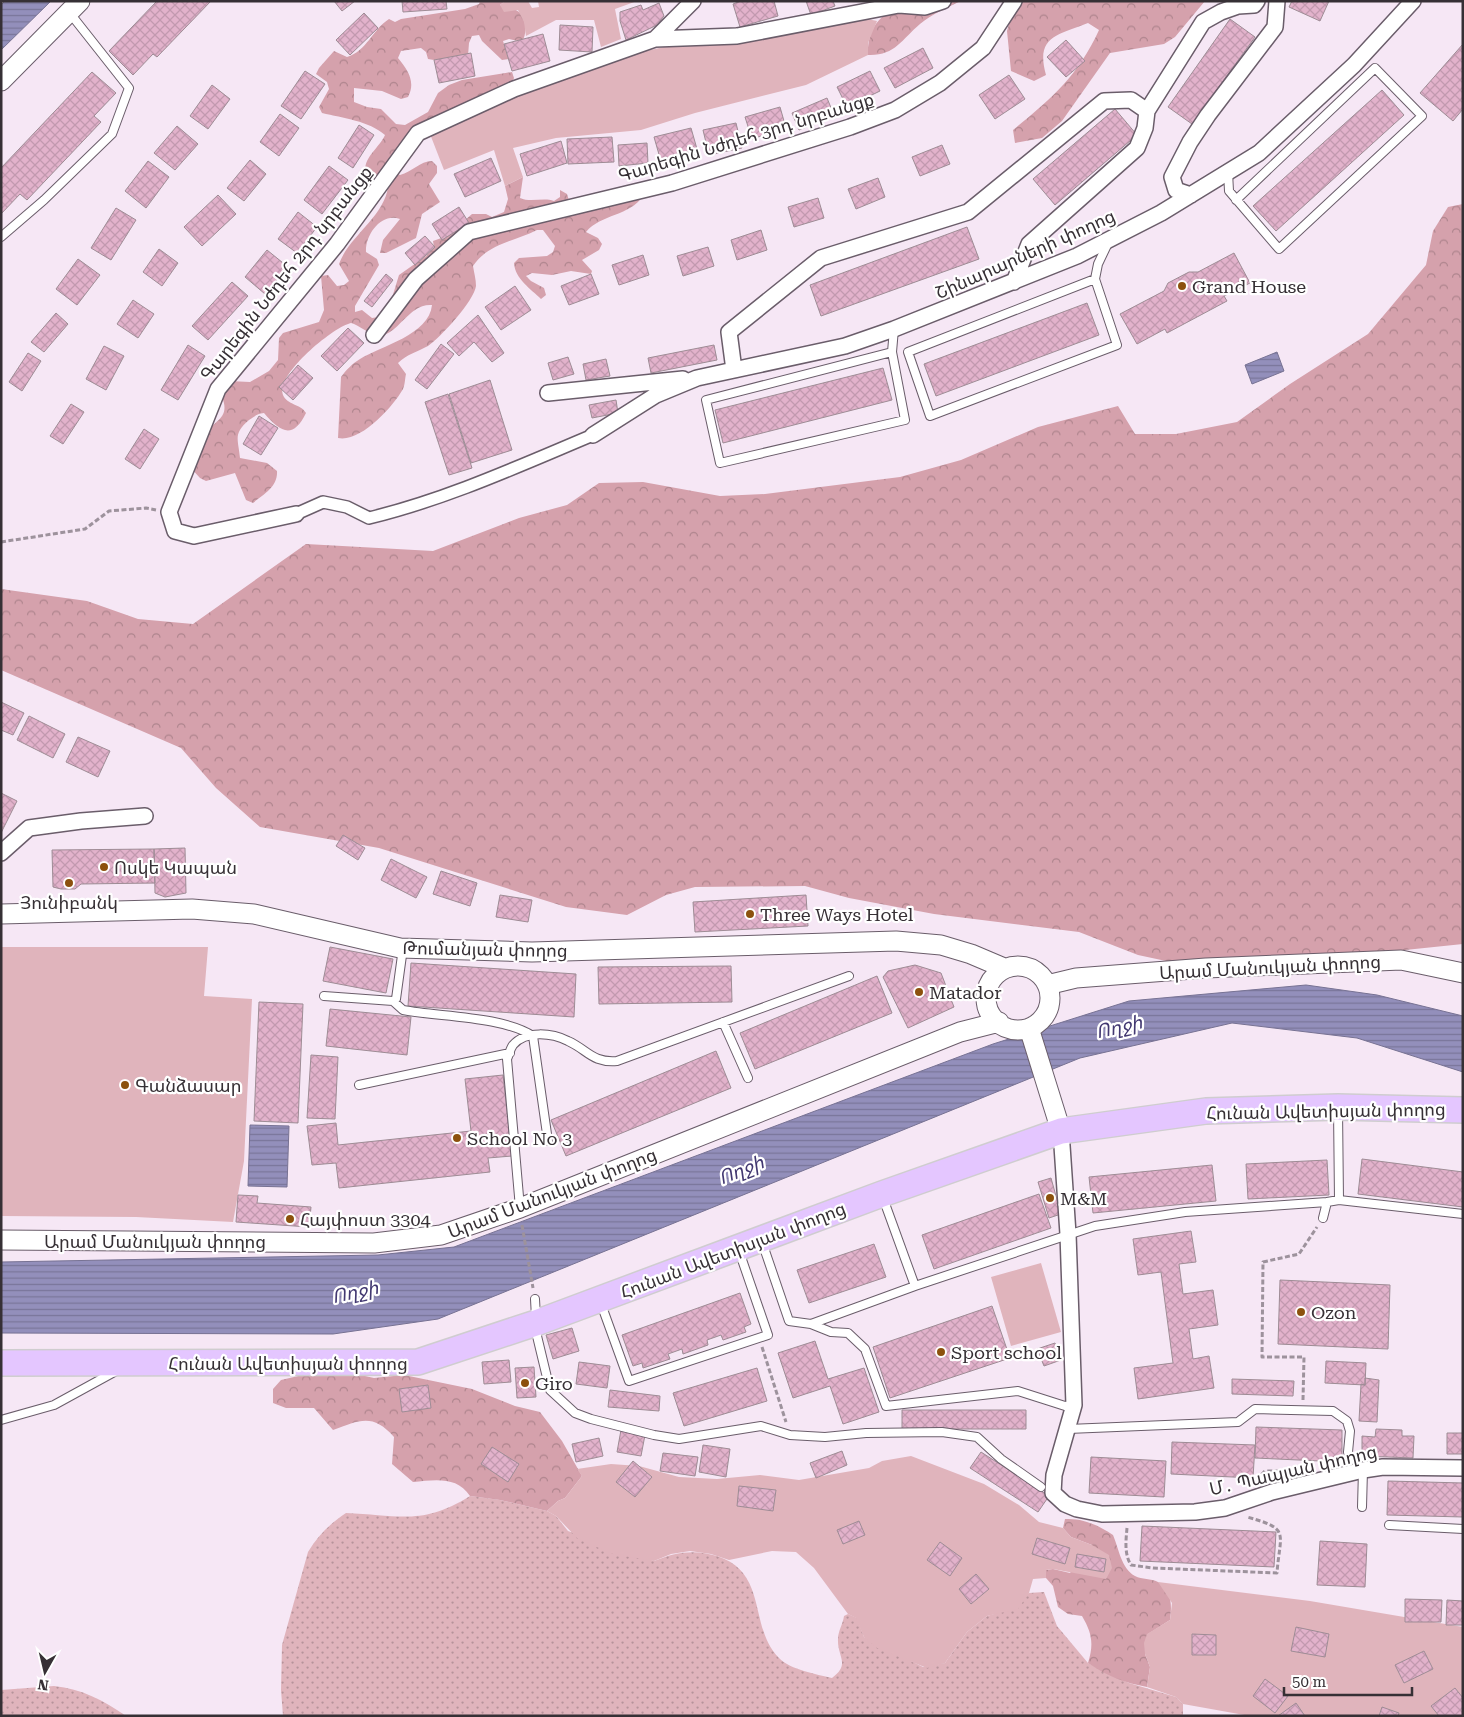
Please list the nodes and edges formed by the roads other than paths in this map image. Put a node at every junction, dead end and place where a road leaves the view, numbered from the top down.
1 (693, 1) edge
2 (943, 1) edge
3 (1014, 1) edge
4 (1257, 1) edge
5 (1276, 1) edge
6 (1413, 1) edge
7 (75, 7) edge
8 (655, 39) junction
9 (1, 81) edge
10 (1147, 111) junction
11 (1228, 172) junction
12 (1191, 195) junction
13 (1236, 200) junction
14 (1, 237) edge
15 (1110, 239) junction
16 (1094, 279) junction
17 (1014, 282) junction
18 (894, 329) junction
19 (374, 335) dead end
20 (892, 352) junction
21 (734, 370) junction
22 (697, 378) junction
23 (548, 393) dead end
24 (593, 435) joint
25 (296, 514) joint
26 (145, 816) dead end
27 (1, 854) edge
28 (1, 914) edge
29 (403, 948) junction
30 (970, 954) junction
31 (1004, 968) junction
32 (1463, 973) edge
33 (849, 976) dead end
34 (1076, 978) junction
35 (990, 981) junction
36 (1047, 985) junction
37 (324, 996) dead end
38 (393, 1001) junction
39 (986, 1006) junction
40 (1050, 1006) junction
41 (723, 1022) junction
42 (999, 1022) junction
43 (1029, 1029) junction
44 (960, 1032) junction
45 (533, 1036) junction
46 (510, 1053) junction
47 (748, 1078) dead end
48 (359, 1085) dead end
49 (1338, 1107) junction
50 (1463, 1110) edge
51 (1059, 1121) junction
52 (548, 1141) dead end
53 (882, 1194) junction
54 (1339, 1200) junction
55 (1327, 1202) junction
56 (1463, 1214) edge
57 (521, 1216) junction
58 (1323, 1218) road end
59 (1068, 1234) junction
60 (1, 1240) edge
61 (761, 1240) junction
62 (738, 1249) junction
63 (915, 1286) junction
64 (599, 1300) junction
65 (536, 1311) junction
66 (811, 1324) junction
67 (1, 1363) edge
68 (129, 1364) junction
69 (1074, 1405) junction
70 (1, 1420) edge
71 (1068, 1429) junction
72 (1348, 1452) dead end
73 (1463, 1468) edge
74 (1363, 1470) junction
75 (1041, 1487) dead end
76 (1362, 1507) dead end
77 (1389, 1525) dead end
78 (1463, 1528) edge

1 - 8 street, Գարեգին Նժդեհ 2րդ նրբանցք
2 - 8 street
3 - 19 street, Գարեգին Նժդեհ 3րդ նրբանցք
4 - 10 street
5 - 12 street
6 - 11 street, Շինարարների փողոց
7 - 9 street
7 - 14 lane
8 - 25 street, Գարեգին Նժդեհ 2րդ նրբանցք
10 - 17 street
10 - 21 street
11 - 12 street, Շինարարների փողոց
11 - 13 lane
12 - 15 street, Շինարարների փողոց
13 - 13 lane
15 - 16 lane
15 - 17 street, Շինարարների փողոց
16 - 16 lane
17 - 18 street, Շինարարների փողոց
18 - 20 lane
18 - 21 street, Շինարարների փողոց
20 - 20 lane
21 - 22 street, Շինարարների փողոց
22 - 23 street
22 - 24 street, Շինարարների փողոց
24 - 25 street
26 - 27 street
28 - 29 street, Թումանյան փողոց
29 - 30 street, Թումանյան փողոց
29 - 38 lane
30 - 31 street, Թումանյան փողոց
30 - 35 street
31 - 35 street
31 - 36 street
32 - 34 street, Արամ Մանուկյան փողոց
33 - 41 lane
34 - 36 street, Արամ Մանուկյան փողոց
34 - 40 street
35 - 39 street
36 - 40 street
37 - 38 lane
38 - 45 lane
39 - 42 street
39 - 44 street, Արամ Մանուկյան փողոց
40 - 43 street
41 - 45 lane
41 - 47 lane
42 - 43 street
42 - 44 street, Արամ Մանուկյան փողոց
43 - 51 street
44 - 57 street, Արամ Մանուկյան փողոց
45 - 46 lane
45 - 52 lane
46 - 48 lane
46 - 57 lane
49 - 50 highway, Հունան Ավետիսյան փողոց
49 - 51 highway, Հունան Ավետիսյան փողոց
49 - 54 lane
51 - 53 highway, Հունան Ավետիսյան փողոց
51 - 59 street, Մ․ Պապյան փողոց
53 - 61 highway, Հունան Ավետիսյան փողոց
53 - 63 lane
54 - 55 lane
54 - 56 lane
55 - 58 lane
55 - 59 lane
57 - 60 street, Արամ Մանուկյան փողոց
59 - 63 lane
59 - 69 street, Մ․ Պապյան փողոց
61 - 62 highway, Հունան Ավետիսյան փողոց
61 - 66 lane
62 - 64 highway, Հունան Ավետիսյան փողոց
62 - 64 lane
63 - 66 lane
64 - 65 highway, Հունան Ավետիսյան փողոց
65 - 68 highway, Հունան Ավետիսյան փողոց
65 - 75 lane
66 - 69 lane
67 - 68 highway, Հունան Ավետիսյան փողոց
68 - 70 lane
69 - 71 street, Մ․ Պապյան փողոց
71 - 72 lane
71 - 74 street, Մ․ Պապյան փողոց
73 - 74 street, Մ․ Պապյան փողոց
74 - 76 lane
77 - 78 lane

